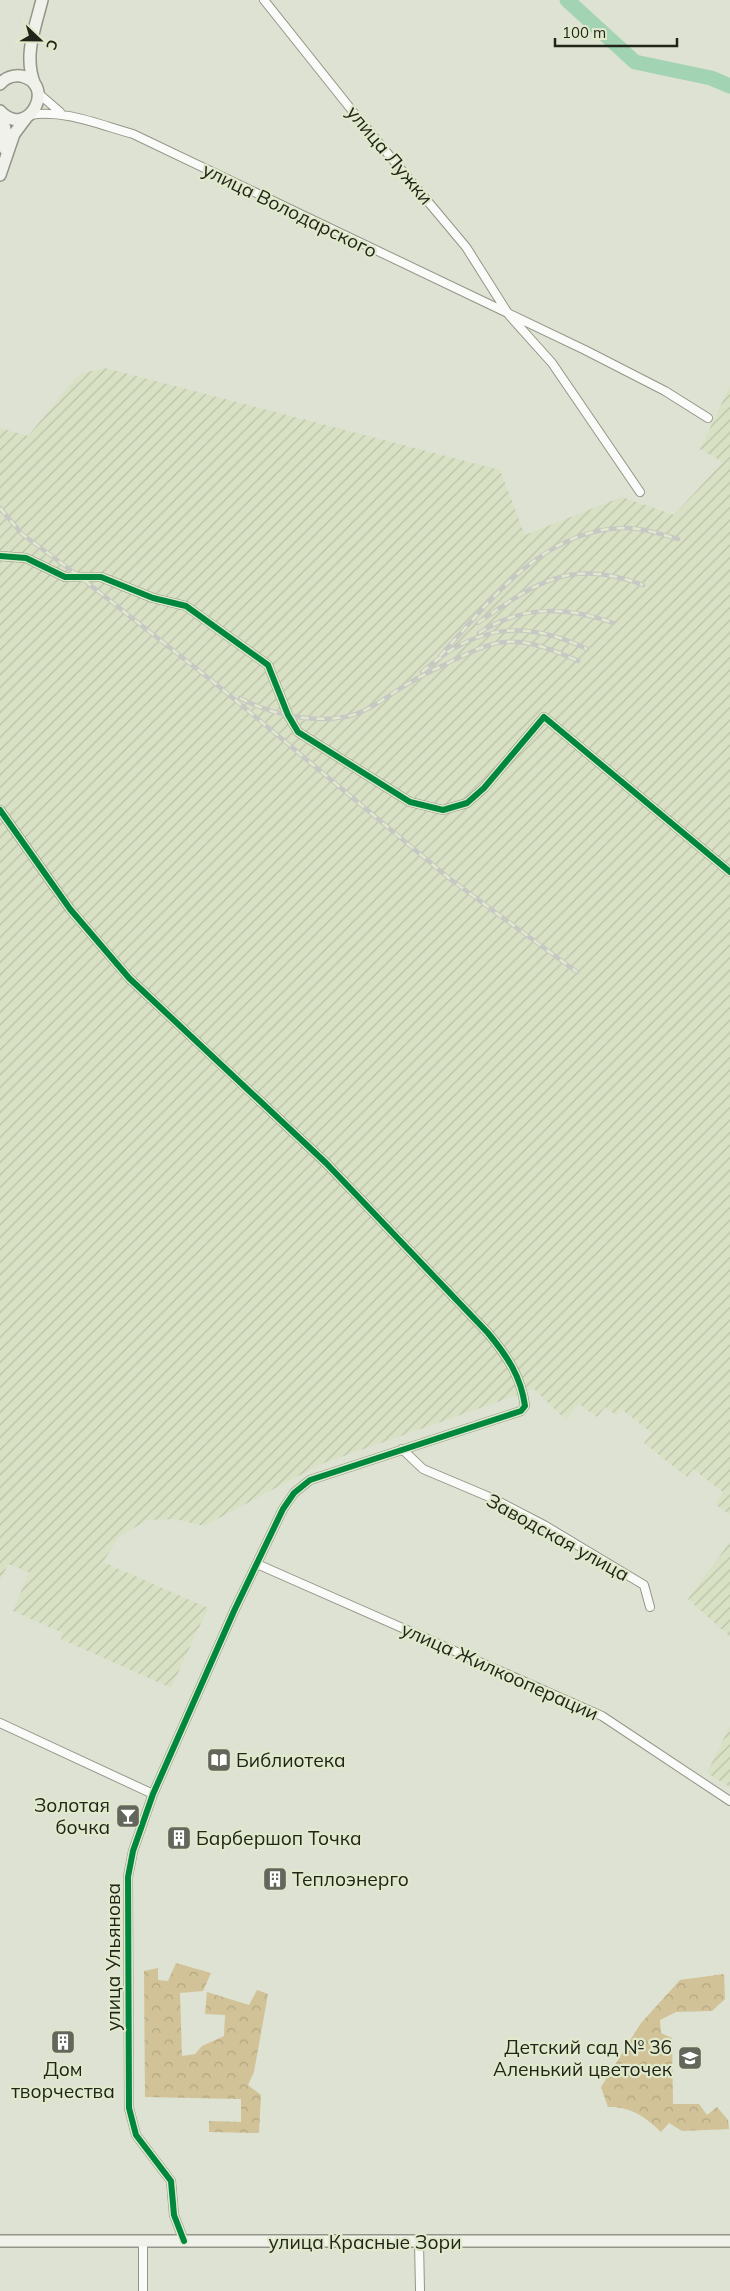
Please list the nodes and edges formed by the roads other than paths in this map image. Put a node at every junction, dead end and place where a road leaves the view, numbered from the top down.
1 (42, 0) edge
2 (264, 0) edge
3 (29, 54) junction
4 (5, 81) edge
5 (37, 89) junction
6 (1, 112) edge
7 (66, 115) junction
8 (28, 116) junction
9 (4, 158) junction
10 (0, 175) edge
11 (509, 316) junction
12 (708, 418) dead end
13 (640, 492) dead end
14 (0, 556) edge
15 (0, 810) edge
16 (730, 872) edge
17 (402, 1449) junction
18 (257, 1564) junction
19 (650, 1607) dead end
20 (0, 1723) edge
21 (154, 1794) junction
22 (730, 1800) edge
23 (0, 2241) edge
24 (184, 2241) junction
25 (730, 2241) edge
26 (143, 2242) junction
27 (419, 2242) junction
28 (143, 2291) edge
29 (420, 2291) edge

1 - 3 main road
2 - 11 street, улица Лужки
3 - 4 main road
3 - 5 main road
4 - 5 main road
5 - 7 street
5 - 8 main road
6 - 8 main road
6 - 9 main road
7 - 8 street
7 - 11 street, улица Володарского
8 - 9 main road
9 - 10 main road
11 - 12 street, улица Володарского
11 - 13 street
14 - 16 street
15 - 17 street, улица Ульянова
17 - 18 street, улица Ульянова
17 - 19 street, Заводская улица
18 - 21 street, улица Ульянова
18 - 22 street, улица Жилкооперации
20 - 21 street
21 - 24 street, улица Ульянова
23 - 26 main road, улица Красные Зори
24 - 26 main road, улица Красные Зори
24 - 27 main road, улица Красные Зори
25 - 27 main road, улица Красные Зори
26 - 28 street
27 - 29 street

